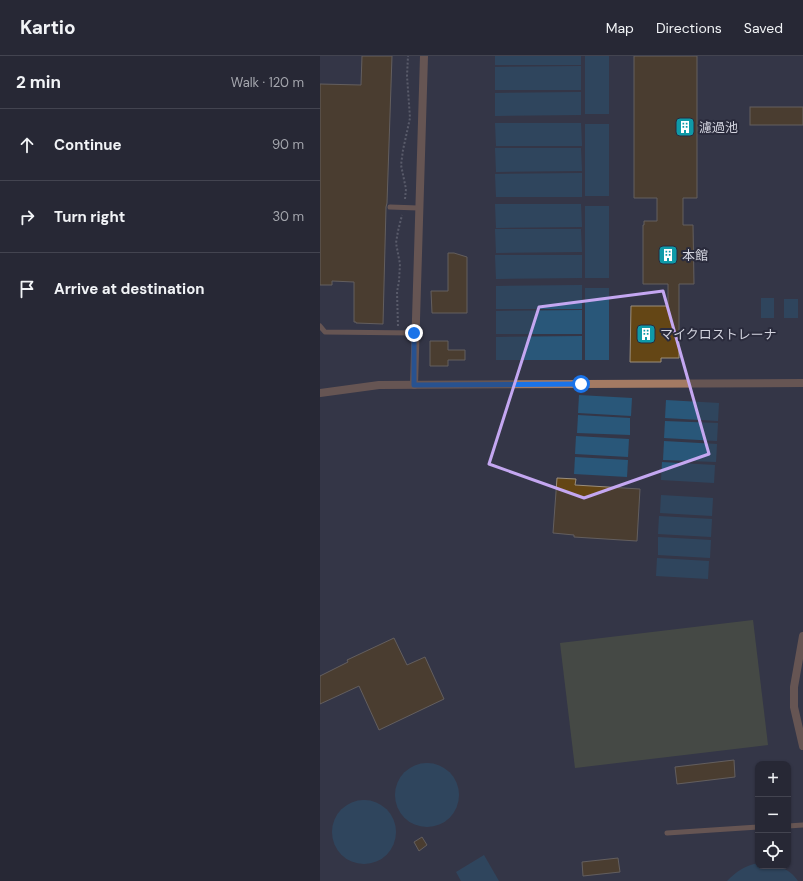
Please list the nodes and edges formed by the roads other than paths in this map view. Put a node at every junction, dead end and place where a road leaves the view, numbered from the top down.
1 (424, 56) edge
2 (390, 207) dead end
3 (418, 208) junction
4 (320, 326) edge
5 (414, 333) junction
6 (803, 383) edge
7 (414, 385) junction
8 (320, 393) edge
9 (803, 636) edge
10 (803, 746) edge
11 (803, 825) edge
12 (791, 826) edge
13 (755, 828) edge
14 (667, 833) dead end

1 - 3 street
2 - 3 lane
3 - 5 street
4 - 5 lane
5 - 7 street
6 - 7 street
7 - 8 street
9 - 10 street
11 - 12 lane
13 - 14 lane

